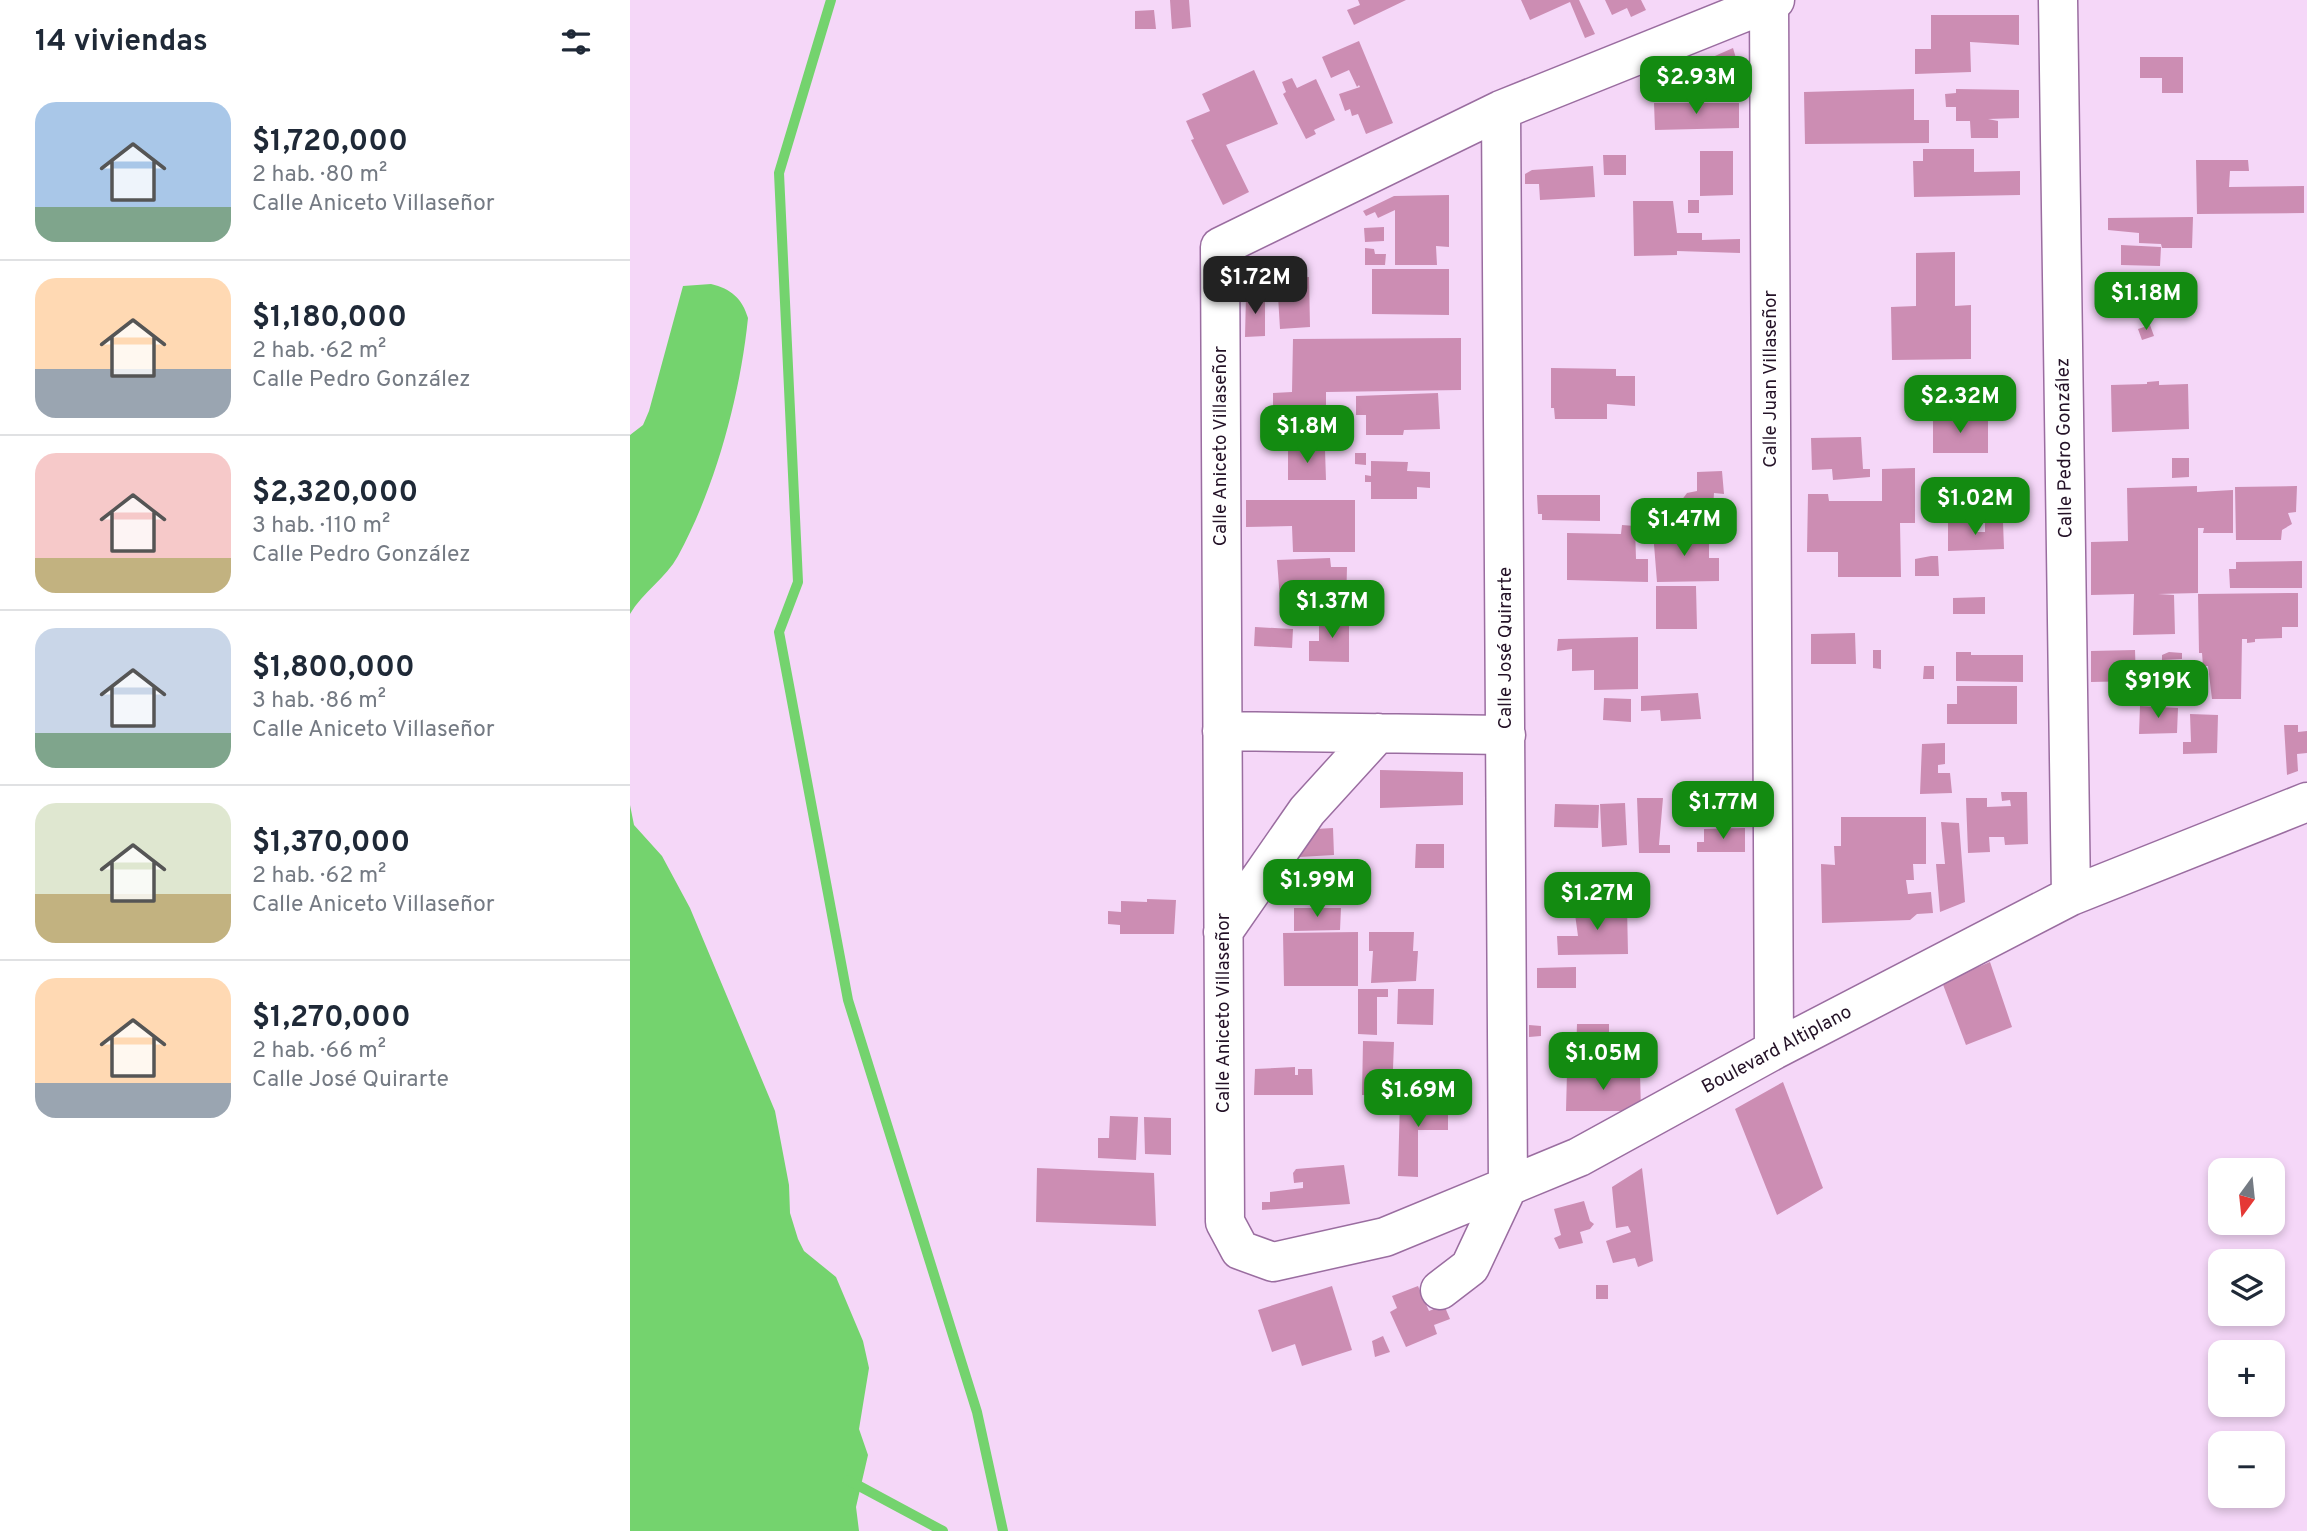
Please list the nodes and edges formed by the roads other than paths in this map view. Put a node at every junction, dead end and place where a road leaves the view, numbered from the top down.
1 (2058, 0) edge
2 (1772, 1) edge
3 (1501, 110) junction
4 (1222, 731) junction
5 (1378, 733) junction
6 (1507, 735) junction
7 (2307, 802) edge
8 (2071, 897) junction
9 (1223, 932) junction
10 (1774, 1050) junction
11 (1508, 1186) junction
12 (1240, 1250) joint
13 (1440, 1290) dead end

1 - 8 street, Calle Pedro González
2 - 3 street, Calle Aniceto Villaseñor
2 - 10 street, Calle Juan Villaseñor
3 - 4 street, Calle Aniceto Villaseñor
3 - 6 street, Calle José Quirarte
4 - 5 street
4 - 9 street, Calle Aniceto Villaseñor
5 - 6 street
5 - 9 street
6 - 11 street, Calle José Quirarte
7 - 8 street, Boulevard Altiplano
8 - 10 street, Boulevard Altiplano
9 - 12 street, Calle Aniceto Villaseñor
10 - 11 street, Boulevard Altiplano
11 - 12 street, Boulevard Altiplano
11 - 13 street

